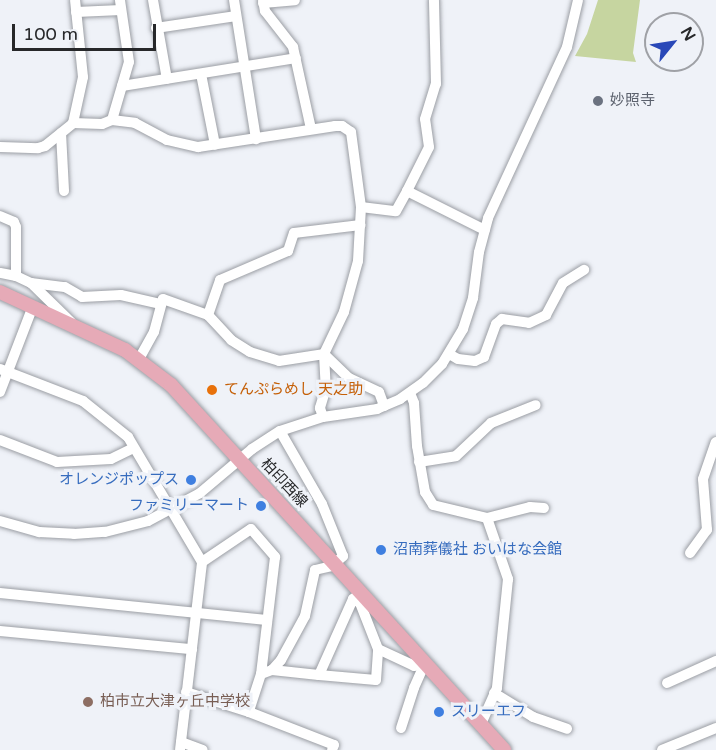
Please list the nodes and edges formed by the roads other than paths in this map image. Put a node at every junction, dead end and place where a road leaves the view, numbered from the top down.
1 (153, 0) edge
2 (234, 0) edge
3 (295, 0) edge
4 (435, 0) edge
5 (578, 0) edge
6 (263, 1) edge
7 (121, 5) edge
8 (75, 6) edge
9 (236, 16) junction
10 (156, 28) junction
11 (296, 58) junction
12 (246, 68) junction
13 (201, 74) junction
14 (166, 79) junction
15 (122, 86) junction
16 (112, 120) junction
17 (73, 123) junction
18 (312, 129) junction
19 (61, 133) junction
20 (256, 139) junction
21 (215, 145) junction
22 (0, 147) edge
23 (64, 191) dead end
24 (407, 191) junction
25 (361, 207) junction
26 (0, 216) edge
27 (361, 225) junction
28 (485, 230) junction
29 (584, 270) dead end
30 (0, 273) edge
31 (16, 276) junction
32 (31, 283) junction
33 (0, 292) edge
34 (161, 304) junction
35 (33, 306) junction
36 (208, 315) junction
37 (73, 324) junction
38 (324, 354) junction
39 (449, 354) junction
40 (139, 358) junction
41 (4, 370) edge
42 (0, 392) edge
43 (410, 393) junction
44 (536, 405) dead end
45 (384, 406) junction
46 (323, 417) junction
47 (280, 431) junction
48 (0, 440) edge
49 (716, 442) edge
50 (134, 448) junction
51 (240, 459) junction
52 (420, 462) junction
53 (544, 508) dead end
54 (171, 511) junction
55 (487, 518) junction
56 (0, 521) edge
57 (690, 553) dead end
58 (202, 562) junction
59 (335, 563) junction
60 (0, 593) edge
61 (357, 596) junction
62 (196, 613) junction
63 (267, 620) junction
64 (0, 632) edge
65 (192, 649) junction
66 (378, 649) junction
67 (716, 661) edge
68 (425, 663) junction
69 (272, 670) junction
70 (261, 674) junction
71 (319, 675) junction
72 (667, 683) dead end
73 (186, 692) junction
74 (494, 693) junction
75 (249, 712) junction
76 (481, 724) junction
77 (401, 728) dead end
78 (716, 728) edge
79 (567, 729) dead end
80 (181, 746) edge
81 (203, 750) edge
82 (332, 750) edge
83 (504, 750) edge
84 (662, 750) edge

1 - 10 street
2 - 9 street
3 - 6 street
4 - 24 street
5 - 28 street
6 - 11 street
7 - 8 street
7 - 15 street
8 - 17 street
9 - 10 street
9 - 12 street
10 - 14 street
11 - 12 street
11 - 18 street
12 - 13 street
12 - 20 street
13 - 14 street
13 - 21 street
14 - 15 street
15 - 16 street
16 - 17 street
16 - 21 street
17 - 19 street
18 - 20 street
18 - 25 street
19 - 22 street
19 - 23 street
20 - 21 street
24 - 25 street
24 - 28 street
25 - 27 street
26 - 31 street
27 - 36 street
27 - 38 street
28 - 39 street
29 - 39 street
30 - 31 street
31 - 32 street
32 - 34 street
32 - 37 street
33 - 35 main road, 柏印西線
34 - 36 street
34 - 40 street
35 - 37 main road, 柏印西線
35 - 41 street
36 - 38 street
37 - 40 main road, 柏印西線
38 - 45 street
38 - 46 street
39 - 43 street
40 - 51 main road, 柏印西線
41 - 42 street
41 - 50 street
43 - 45 street
43 - 52 street
44 - 52 street
45 - 46 street
46 - 47 street
47 - 51 street
47 - 59 street
48 - 50 street
49 - 57 street
50 - 54 street
51 - 54 street
51 - 59 main road, 柏印西線
52 - 55 street
53 - 55 street
54 - 56 street
54 - 58 street
55 - 74 street
58 - 62 street
58 - 63 street
59 - 61 main road, 柏印西線
59 - 69 street
60 - 62 street
61 - 66 street
61 - 68 main road, 柏印西線
61 - 71 street
62 - 63 street
62 - 65 street
63 - 70 street
64 - 65 street
65 - 73 street
66 - 68 street
66 - 71 street
67 - 72 street
68 - 76 main road, 柏印西線
68 - 77 street
69 - 70 street
69 - 71 street
70 - 75 street
73 - 75 street
73 - 80 street
74 - 76 street
74 - 79 street
75 - 82 street
76 - 83 main road, 柏印西線
78 - 84 street
80 - 81 street

